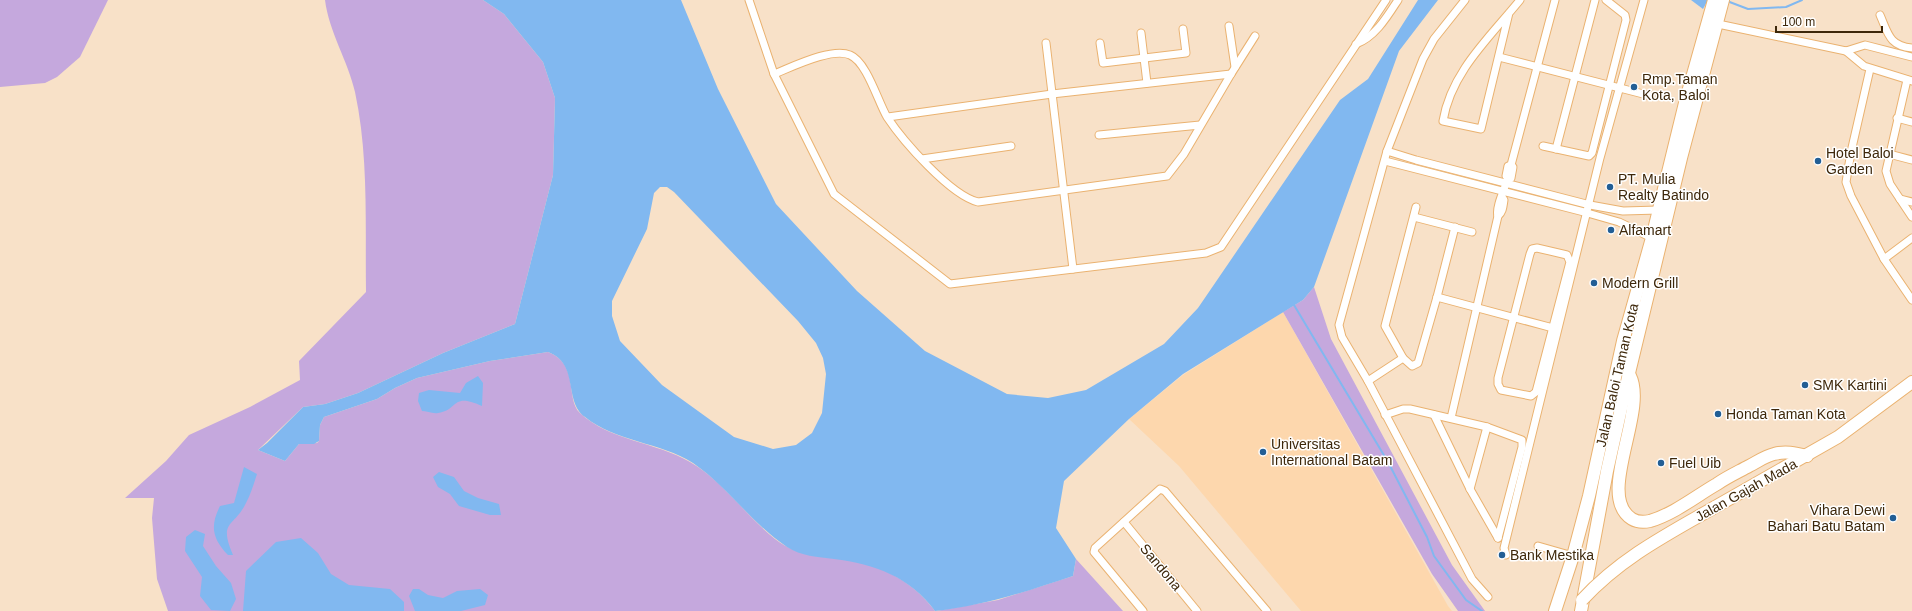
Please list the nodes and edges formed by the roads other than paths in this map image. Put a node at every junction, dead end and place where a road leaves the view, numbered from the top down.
1 (749, 0) edge
2 (1386, 0) edge
3 (1398, 0) edge
4 (1465, 0) edge
5 (1520, 0) edge
6 (1555, 0) edge
7 (1595, 0) edge
8 (1606, 0) edge
9 (1644, 0) edge
10 (1720, 2) edge
11 (1509, 13) junction
12 (1880, 15) dead end
13 (1718, 24) junction
14 (1229, 26) dead end
15 (1183, 29) dead end
16 (1141, 33) dead end
17 (1255, 36) dead end
18 (1046, 43) dead end
19 (1100, 43) dead end
20 (1356, 44) junction
21 (1912, 48) edge
22 (1846, 52) junction
23 (1499, 57) junction
24 (1912, 57) edge
25 (1144, 58) junction
26 (1536, 67) junction
27 (1870, 69) junction
28 (1233, 70) junction
29 (774, 74) junction
30 (1574, 76) junction
31 (1909, 80) edge
32 (1147, 83) junction
33 (1610, 85) junction
34 (1619, 87) junction
35 (1052, 94) junction
36 (1651, 96) dead end
37 (1690, 104) junction
38 (888, 117) junction
39 (1897, 118) junction
40 (1912, 122) edge
41 (1200, 125) junction
42 (1099, 135) dead end
43 (1011, 146) dead end
44 (1543, 146) dead end
45 (1556, 149) junction
46 (1387, 151) junction
47 (1889, 154) junction
48 (922, 159) junction
49 (1912, 160) edge
50 (1385, 161) junction
51 (1448, 168) junction
52 (1445, 177) junction
53 (1507, 180) junction
54 (1063, 189) junction
55 (1503, 195) junction
56 (1900, 199) junction
57 (1912, 202) edge
58 (1590, 205) junction
59 (1416, 207) dead end
60 (1659, 210) junction
61 (1588, 214) junction
62 (1414, 217) junction
63 (1912, 217) edge
64 (1455, 227) junction
65 (1472, 232) dead end
66 (1652, 238) junction
67 (1912, 238) edge
68 (1884, 259) junction
69 (1072, 269) junction
70 (1911, 296) edge
71 (1437, 297) junction
72 (1478, 307) junction
73 (1515, 317) junction
74 (1553, 328) junction
75 (1623, 341) junction
76 (1636, 344) junction
77 (1403, 358) junction
78 (1629, 373) junction
79 (1368, 381) junction
80 (1912, 382) edge
81 (1385, 415) junction
82 (1434, 415) junction
83 (1451, 418) junction
84 (1487, 428) junction
85 (1807, 456) junction
86 (1470, 489) junction
87 (1124, 522) junction
88 (1538, 546) dead end
89 (1506, 555) dead end
90 (1573, 556) junction
91 (1488, 597) dead end
92 (1582, 605) edge
93 (1143, 611) edge
94 (1198, 611) edge
95 (1267, 611) edge
96 (1555, 611) edge
97 (1574, 611) edge

1 - 29 street
2 - 20 street
3 - 20 street
4 - 46 street
5 - 11 street
6 - 26 street
7 - 30 street
8 - 33 street
9 - 34 street
10 - 13 highway, Jalan Baloi Taman Kota
10 - 37 highway, Jalan Baloi Taman Kota
11 - 23 street
11 - 23 street
12 - 21 street
13 - 22 street
13 - 37 highway, Jalan Baloi Taman Kota
14 - 28 street
15 - 25 street
16 - 25 street
17 - 28 street
18 - 35 street
19 - 25 street
20 - 69 street
22 - 24 street
22 - 27 street
23 - 26 street
25 - 32 street
26 - 30 street
26 - 53 street
27 - 31 street
27 - 68 street
28 - 32 street
28 - 41 street
29 - 38 street
29 - 69 street
30 - 33 street
30 - 45 street
31 - 39 street
32 - 35 street
33 - 34 street
33 - 45 street
34 - 36 street
34 - 58 street
35 - 38 street
35 - 54 street
37 - 60 highway, Jalan Baloi Taman Kota
37 - 76 highway, Jalan Baloi Taman Kota
38 - 48 street
39 - 40 street
39 - 47 street
41 - 42 street
41 - 54 street
43 - 48 street
44 - 45 street
46 - 50 street
46 - 51 street
47 - 49 street
47 - 56 street
48 - 54 street
50 - 52 street
50 - 79 street
51 - 52 street
51 - 53 street
52 - 55 street
53 - 55 street
53 - 58 street
54 - 69 street
55 - 61 street
55 - 72 street
56 - 57 street
56 - 63 street
58 - 60 street
58 - 61 street
59 - 62 street
60 - 66 highway, Jalan Baloi Taman Kota
61 - 66 street
61 - 89 street
62 - 64 street
62 - 77 street
64 - 65 street
64 - 71 street
66 - 75 highway, Jalan Baloi Taman Kota
67 - 68 street
68 - 70 street
71 - 72 street
71 - 77 street
72 - 73 street
72 - 83 street
73 - 74 street
73 - 74 street
73 - 74 street
75 - 76 highway
75 - 90 highway, Jalan Baloi Taman Kota
76 - 78 highway, Jalan Baloi Taman Kota
77 - 79 street
78 - 85 highway
78 - 92 highway, Jalan Baloi Taman Kota
79 - 81 street
80 - 85 highway, Jalan Gajah Mada
81 - 82 street
81 - 91 street
82 - 83 street
82 - 86 street
83 - 84 street
84 - 86 street
84 - 86 street
85 - 97 highway, Jalan Gajah Mada, bridge
87 - 93 street
87 - 94 street, Sandona
87 - 95 street
88 - 90 street
90 - 96 highway, Jalan Baloi Taman Kota

